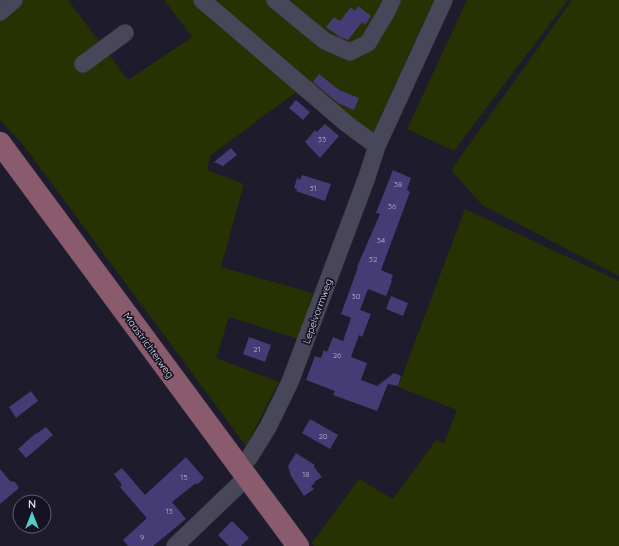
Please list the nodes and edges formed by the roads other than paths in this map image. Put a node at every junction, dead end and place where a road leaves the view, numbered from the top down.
1 (14, 0) edge
2 (202, 0) edge
3 (275, 0) edge
4 (392, 0) edge
5 (444, 0) edge
6 (0, 12) edge
7 (125, 33) dead end
8 (84, 64) dead end
9 (0, 143) edge
10 (377, 146) junction
11 (243, 472) junction
12 (175, 546) edge
13 (298, 546) edge

1 - 6 street
2 - 10 street
3 - 4 street
5 - 10 street, Lepelvormweg
7 - 8 street
9 - 11 main road, Maastrichterweg
10 - 11 street, Lepelvormweg
11 - 12 street, Lepelvormweg
11 - 13 main road, Maastrichterweg

